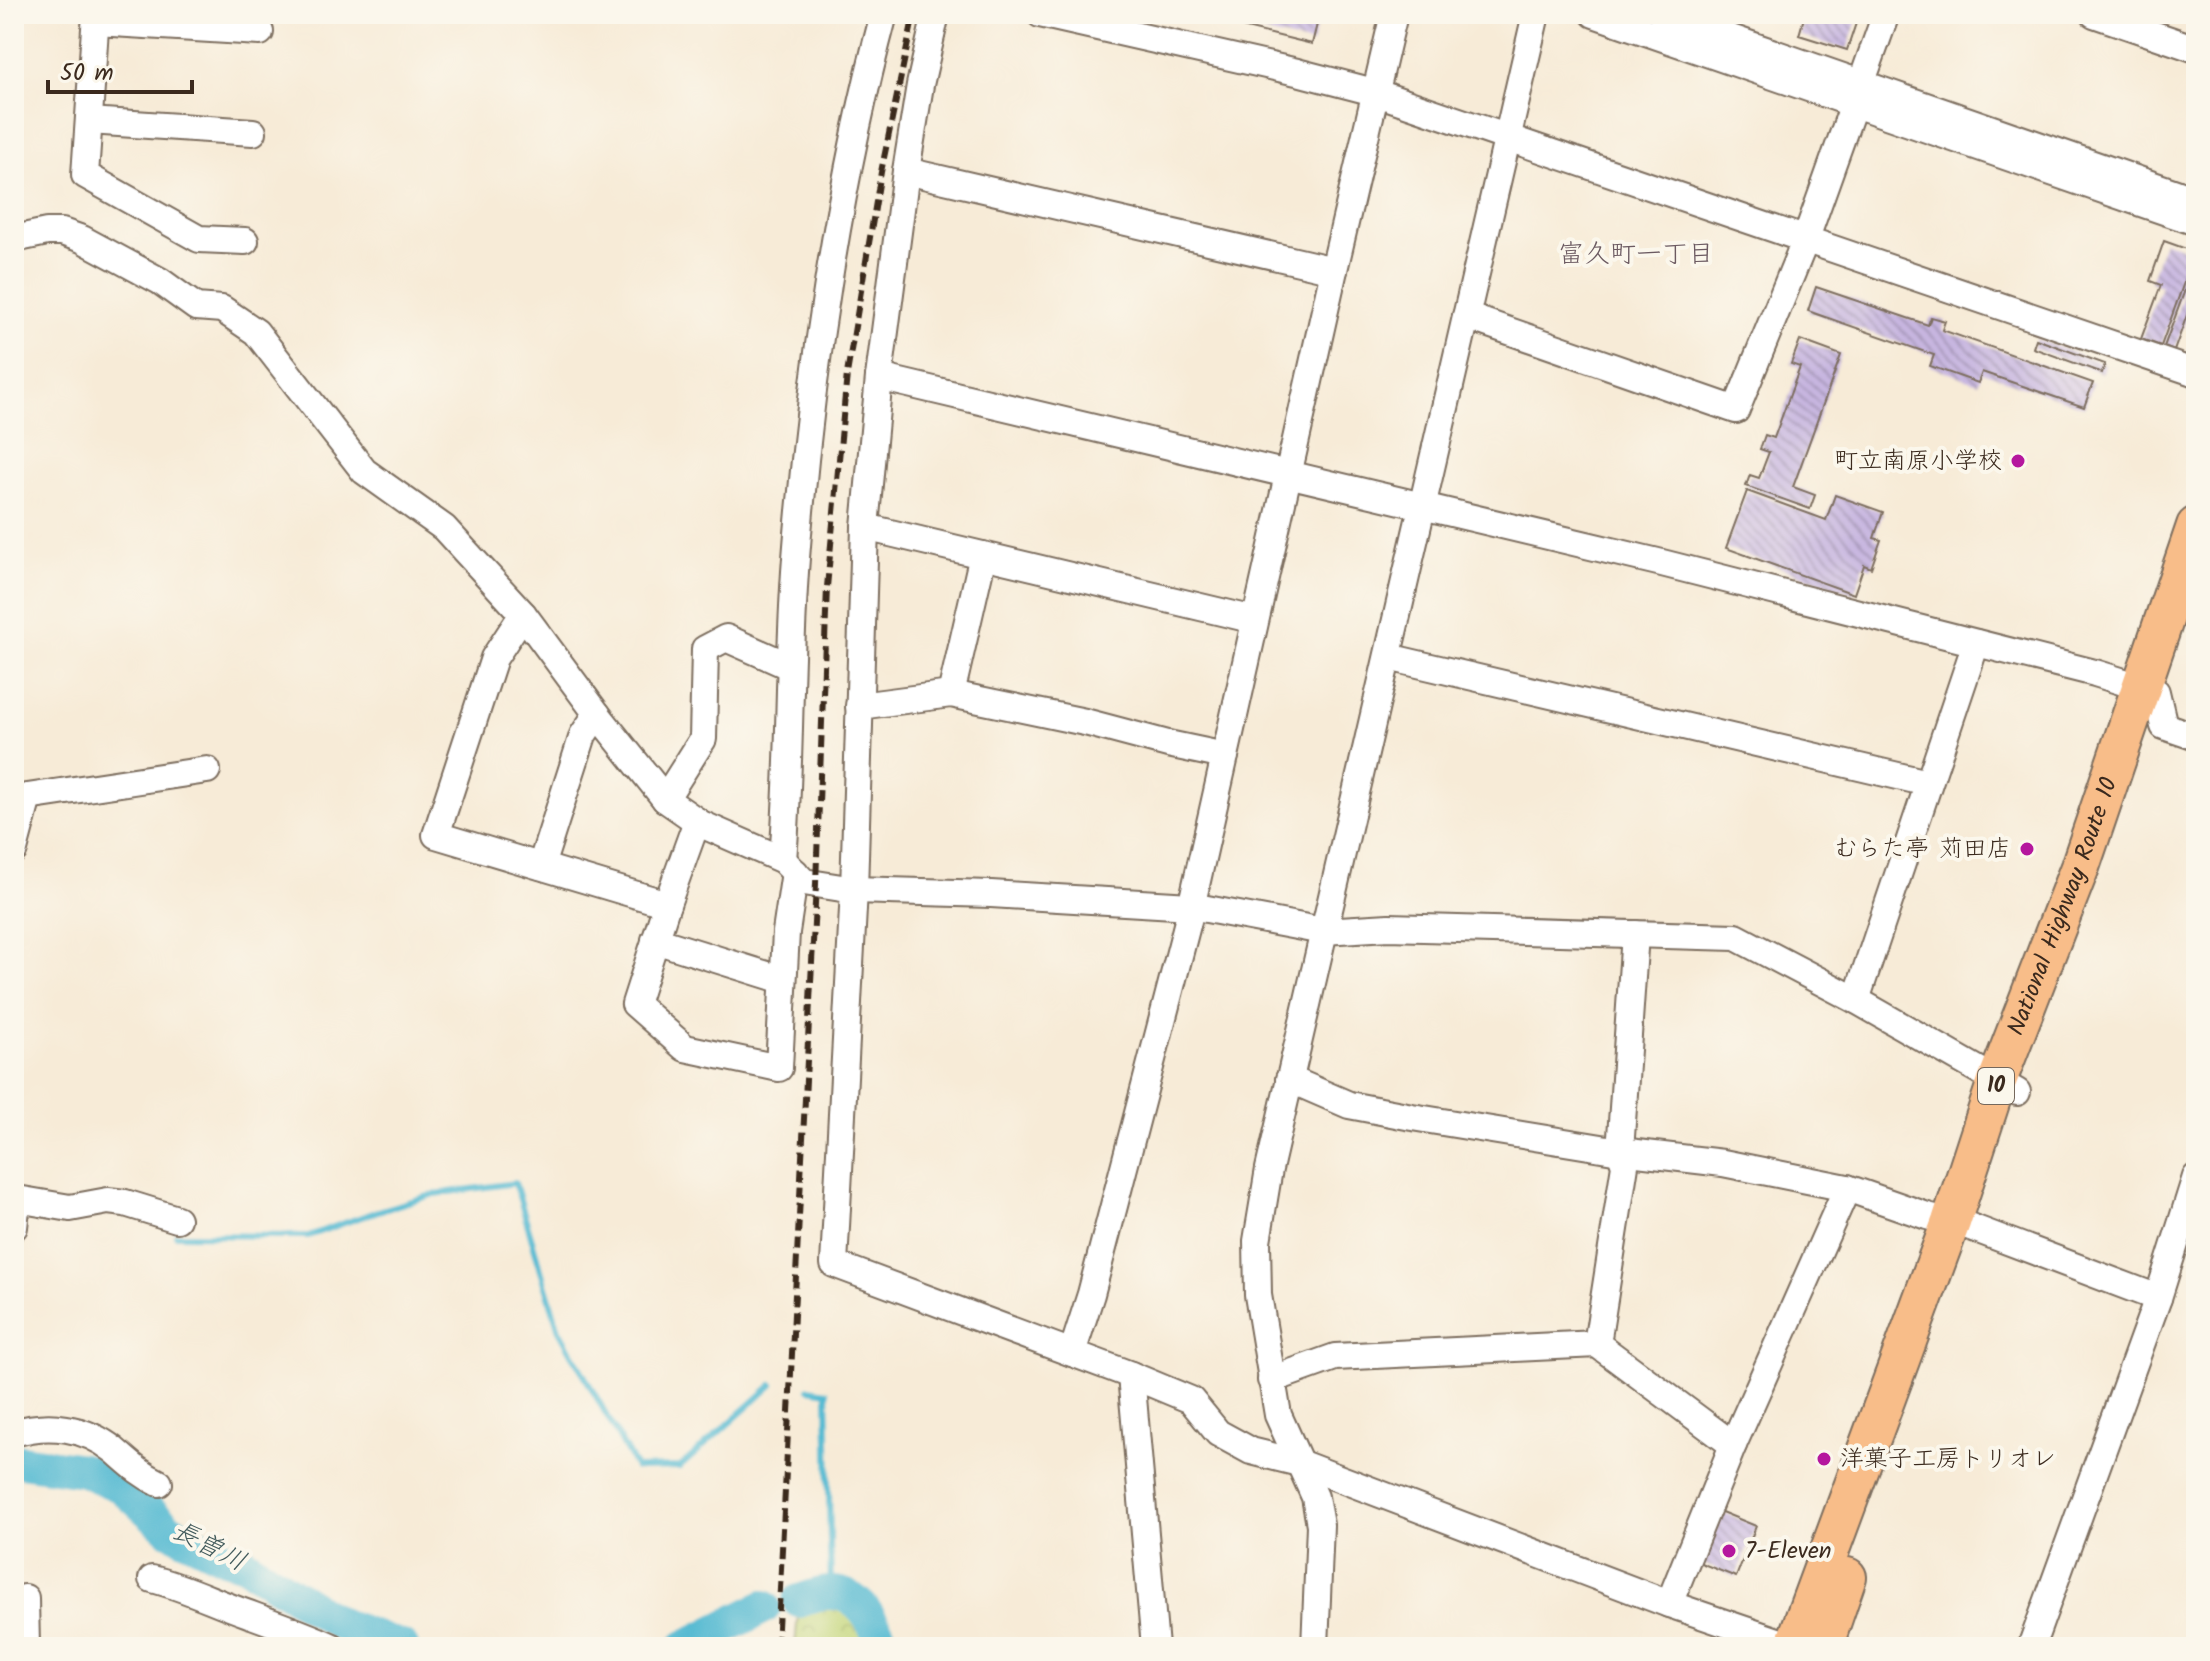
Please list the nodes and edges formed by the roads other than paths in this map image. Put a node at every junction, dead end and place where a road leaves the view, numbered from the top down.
1 (884, 14) edge
2 (936, 14) edge
3 (1040, 14) edge
4 (1394, 14) edge
5 (1536, 14) edge
6 (1594, 14) edge
7 (1662, 14) edge
8 (1886, 14) edge
9 (2094, 14) edge
10 (96, 18) edge
11 (260, 32) dead end
12 (2194, 42) edge
13 (1374, 92) junction
14 (1857, 94) junction
15 (89, 121) junction
16 (253, 132) dead end
17 (1507, 138) junction
18 (906, 171) junction
19 (2196, 200) edge
20 (2196, 222) edge
21 (14, 239) edge
22 (245, 241) dead end
23 (1805, 241) junction
24 (1334, 270) junction
25 (1466, 316) junction
26 (2196, 373) edge
27 (879, 377) junction
28 (1288, 473) junction
29 (1424, 505) junction
30 (2196, 526) edge
31 (865, 527) junction
32 (983, 555) junction
33 (2196, 582) edge
34 (523, 614) junction
35 (1255, 620) junction
36 (1976, 643) junction
37 (1388, 657) junction
38 (789, 666) junction
39 (2148, 689) junction
40 (951, 694) junction
41 (859, 706) junction
42 (597, 714) junction
43 (2196, 737) edge
44 (1225, 756) junction
45 (207, 770) dead end
46 (1928, 783) junction
47 (21, 798) edge
48 (665, 799) junction
49 (697, 821) junction
50 (14, 850) edge
51 (541, 866) junction
52 (789, 866) junction
53 (854, 890) junction
54 (667, 904) junction
55 (1191, 906) junction
56 (1323, 931) junction
57 (1635, 934) junction
58 (655, 940) junction
59 (783, 980) junction
60 (1856, 1000) junction
61 (1289, 1079) junction
62 (2007, 1086) junction
63 (1620, 1151) junction
64 (2196, 1177) edge
65 (1847, 1188) junction
66 (177, 1219) dead end
67 (1960, 1224) junction
68 (14, 1227) edge
69 (2158, 1298) junction
70 (1597, 1344) junction
71 (1072, 1353) junction
72 (1131, 1375) junction
73 (1271, 1380) junction
74 (14, 1433) edge
75 (1733, 1445) junction
76 (1299, 1463) junction
77 (159, 1483) dead end
78 (152, 1579) dead end
79 (25, 1598) dead end
80 (1669, 1604) junction
81 (26, 1647) edge
82 (333, 1647) edge
83 (1155, 1647) edge
84 (1315, 1647) edge
85 (1794, 1647) edge
86 (1823, 1647) edge
87 (2031, 1647) edge

1 - 38 street
2 - 18 street
3 - 13 street
4 - 13 street
5 - 17 street
6 - 14 street
7 - 14 street
8 - 14 street
9 - 12 street
10 - 11 street
10 - 15 street
13 - 17 street
13 - 24 street
14 - 19 street
14 - 20 street
14 - 23 street
15 - 16 street
15 - 22 street
17 - 23 street
17 - 25 street
18 - 24 street
18 - 27 street
21 - 34 street
23 - 25 street
23 - 26 street
24 - 28 street
25 - 29 street
27 - 28 street
27 - 31 street
28 - 29 street
28 - 35 street
29 - 36 street
29 - 37 street
30 - 39 highway, National Highway Route 10 / 10
31 - 32 street
31 - 41 street
32 - 35 street
32 - 40 street
33 - 39 highway, National Highway Route 10 / 10
34 - 42 street
34 - 51 street
35 - 44 street
36 - 39 street
36 - 46 street
37 - 46 street
37 - 56 street
38 - 48 street
38 - 52 street
39 - 43 street
39 - 62 highway, National Highway Route 10 / 10
40 - 41 street
40 - 44 street
41 - 53 street
42 - 48 street
42 - 51 street
44 - 55 street
45 - 47 street
46 - 60 street
47 - 50 street
48 - 49 street
49 - 52 street
49 - 54 street
51 - 54 street
52 - 53 street
52 - 59 street
53 - 55 street
53 - 71 street
54 - 58 street
55 - 56 street
55 - 71 street
56 - 57 street
56 - 61 street
57 - 60 street
57 - 63 street
58 - 59 street
58 - 59 street
60 - 62 street
61 - 63 street
61 - 73 street
62 - 67 highway, National Highway Route 10 / 10
63 - 65 street
63 - 70 street
64 - 69 street
65 - 67 street
65 - 75 street
66 - 68 street
67 - 69 street
67 - 85 highway, National Highway Route 10 / 10
67 - 86 highway, National Highway Route 10 / 10
69 - 87 street
70 - 73 street
70 - 75 street
71 - 72 street
72 - 76 street
72 - 83 street
73 - 76 street
74 - 77 street
75 - 80 street
76 - 80 street
76 - 84 street
78 - 82 street
79 - 81 street
80 - 85 street

